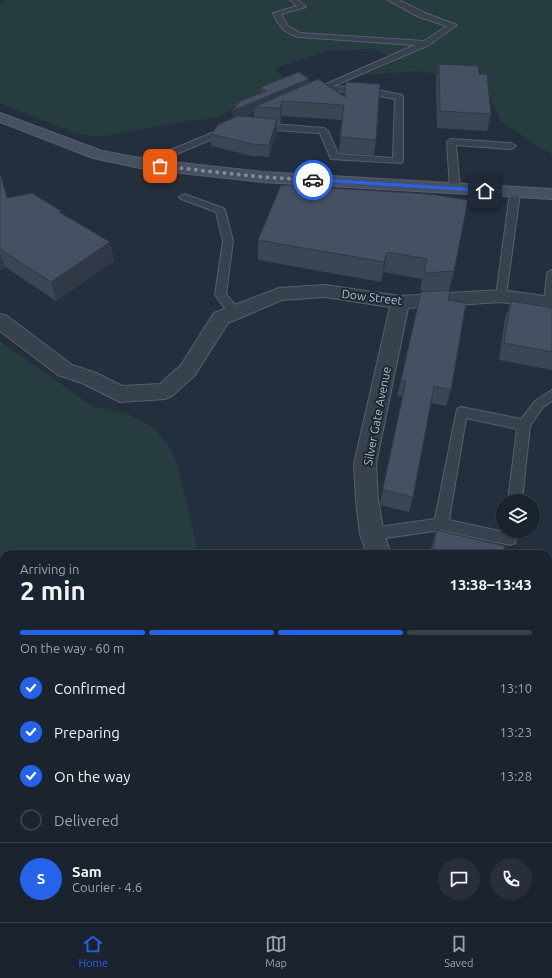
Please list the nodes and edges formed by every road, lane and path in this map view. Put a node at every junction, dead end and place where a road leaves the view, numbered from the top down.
1 (294, 0) edge
2 (392, 0) edge
3 (426, 43) junction
4 (320, 88) junction
5 (307, 94) edge
6 (0, 117) edge
7 (247, 125) edge
8 (232, 127) edge
9 (511, 146) dead end
10 (145, 164) junction
11 (455, 189) junction
12 (515, 193) junction
13 (552, 194) edge
14 (184, 197) dead end
15 (552, 274) edge
16 (501, 296) junction
17 (400, 302) junction
18 (551, 303) edge
19 (228, 315) junction
20 (0, 321) edge
21 (552, 395) edge
22 (539, 404) junction
23 (552, 406) edge
24 (524, 425) junction
25 (516, 494) edge
26 (441, 524) junction
27 (496, 536) edge
28 (376, 544) edge

1 - 3 lane
2 - 3 lane
3 - 4 lane
4 - 5 lane
4 - 7 lane
6 - 10 main road
8 - 10 lane
9 - 11 lane
10 - 11 main road
11 - 12 main road
12 - 13 main road
12 - 16 lane
14 - 19 lane
15 - 18 lane
16 - 17 street, Dow Street
16 - 18 street, Dow Street
17 - 19 street, Dow Street
17 - 28 street, Silver Gate Avenue
19 - 20 street
21 - 22 lane
22 - 23 lane
22 - 24 lane
24 - 25 lane
24 - 26 lane
26 - 27 lane
26 - 28 lane

